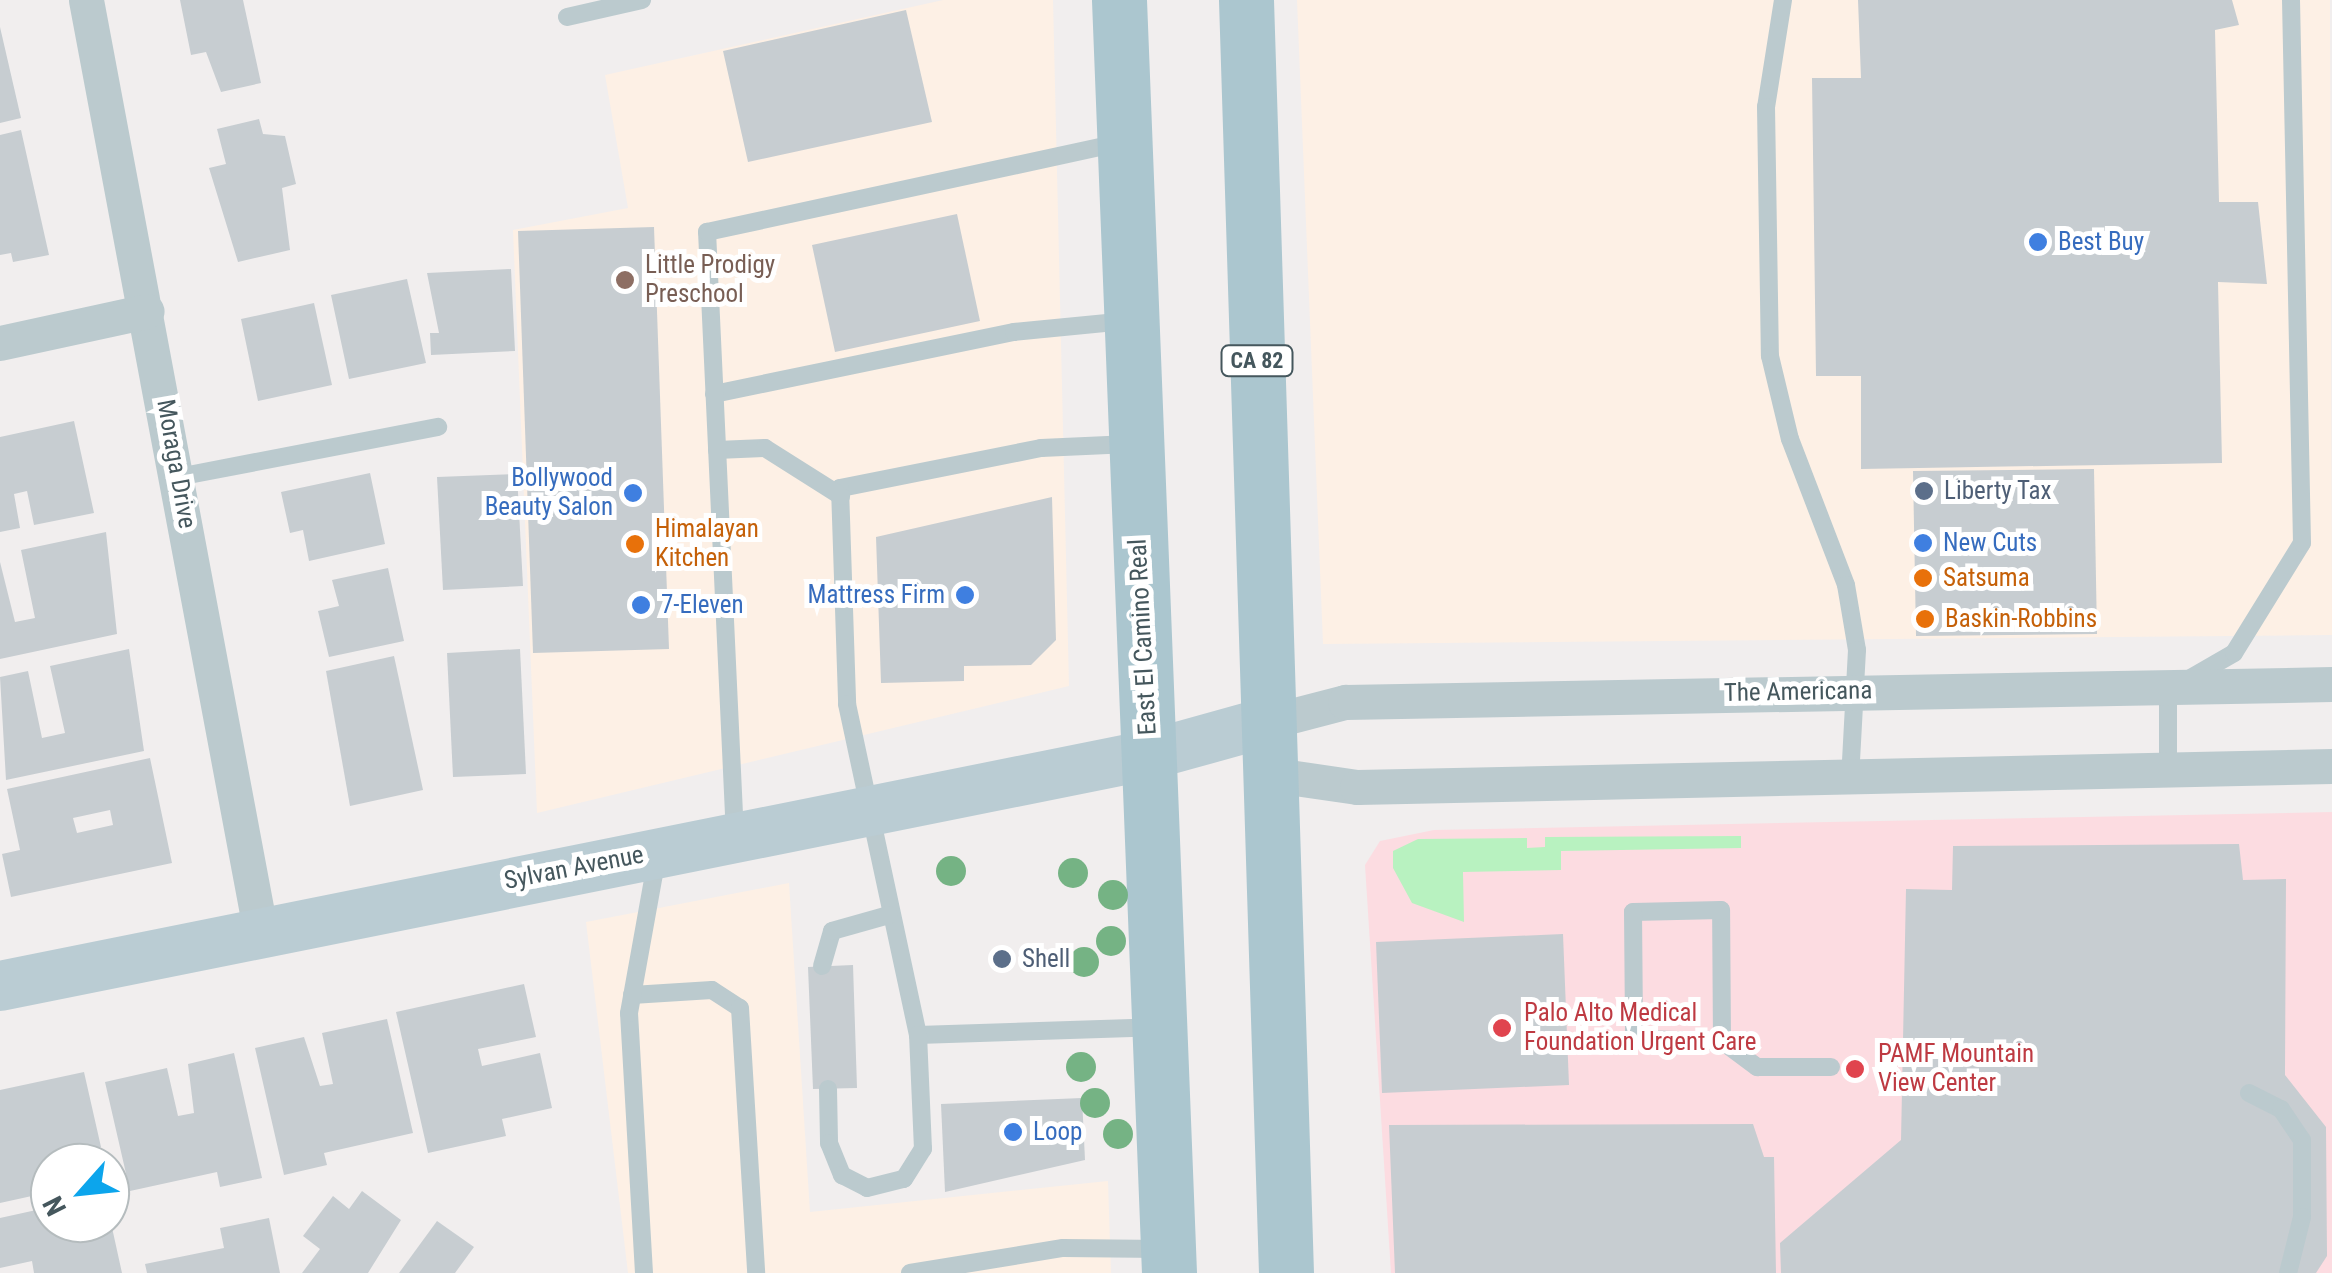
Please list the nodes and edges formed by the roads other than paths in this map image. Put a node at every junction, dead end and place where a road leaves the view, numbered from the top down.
1 (86, 0) edge
2 (642, 0) edge
3 (1119, 0) edge
4 (1246, 0) edge
5 (1783, 0) edge
6 (2291, 0) edge
7 (566, 17) dead end
8 (1125, 142) junction
9 (147, 311) junction
10 (1130, 321) junction
11 (0, 343) edge
12 (714, 394) junction
13 (438, 427) dead end
14 (1135, 444) junction
15 (717, 450) junction
16 (178, 476) junction
17 (842, 496) junction
18 (2332, 684) edge
19 (2168, 690) junction
20 (1855, 692) junction
21 (1268, 748) junction
22 (1149, 755) junction
23 (2332, 766) edge
24 (2168, 770) junction
25 (1850, 778) junction
26 (870, 807) junction
27 (735, 836) junction
28 (658, 852) junction
29 (889, 915) junction
30 (260, 929) junction
31 (822, 966) dead end
32 (0, 986) edge
33 (632, 995) junction
34 (1159, 1026) junction
35 (918, 1034) junction
36 (1722, 1041) junction
37 (1831, 1067) dead end
38 (828, 1090) dead end
39 (2249, 1094) dead end
40 (1168, 1261) edge
41 (644, 1273) edge
42 (756, 1273) edge
43 (910, 1273) edge
44 (1286, 1273) edge
45 (2288, 1273) edge

1 - 9 street, Moraga Drive
2 - 7 lane
3 - 8 main road, East El Camino Real
4 - 21 main road, CA 82
5 - 20 lane
6 - 19 lane
8 - 10 main road, East El Camino Real
8 - 12 lane
9 - 11 street
9 - 16 street, Moraga Drive
10 - 12 lane
10 - 14 main road, East El Camino Real
12 - 15 lane
13 - 16 lane
14 - 17 lane
14 - 22 main road, East El Camino Real
15 - 17 lane
15 - 27 lane
16 - 30 street, Moraga Drive
17 - 26 lane
18 - 19 street, The Americana
19 - 20 street, The Americana
19 - 24 lane
20 - 21 street, The Americana
20 - 25 lane
21 - 22 street, Sylvan Avenue
21 - 25 street
21 - 44 main road, CA 82
22 - 26 street, Sylvan Avenue
22 - 34 main road, East El Camino Real
23 - 24 street
24 - 25 street
26 - 27 street, Sylvan Avenue
26 - 29 lane
27 - 28 street, Sylvan Avenue
28 - 30 street, Sylvan Avenue
28 - 33 lane
29 - 31 lane
29 - 35 lane
30 - 32 street, Sylvan Avenue
33 - 41 lane
33 - 42 lane
34 - 35 lane
34 - 40 main road, East El Camino Real
35 - 38 lane
36 - 36 lane
36 - 37 lane
39 - 45 lane
40 - 43 lane

